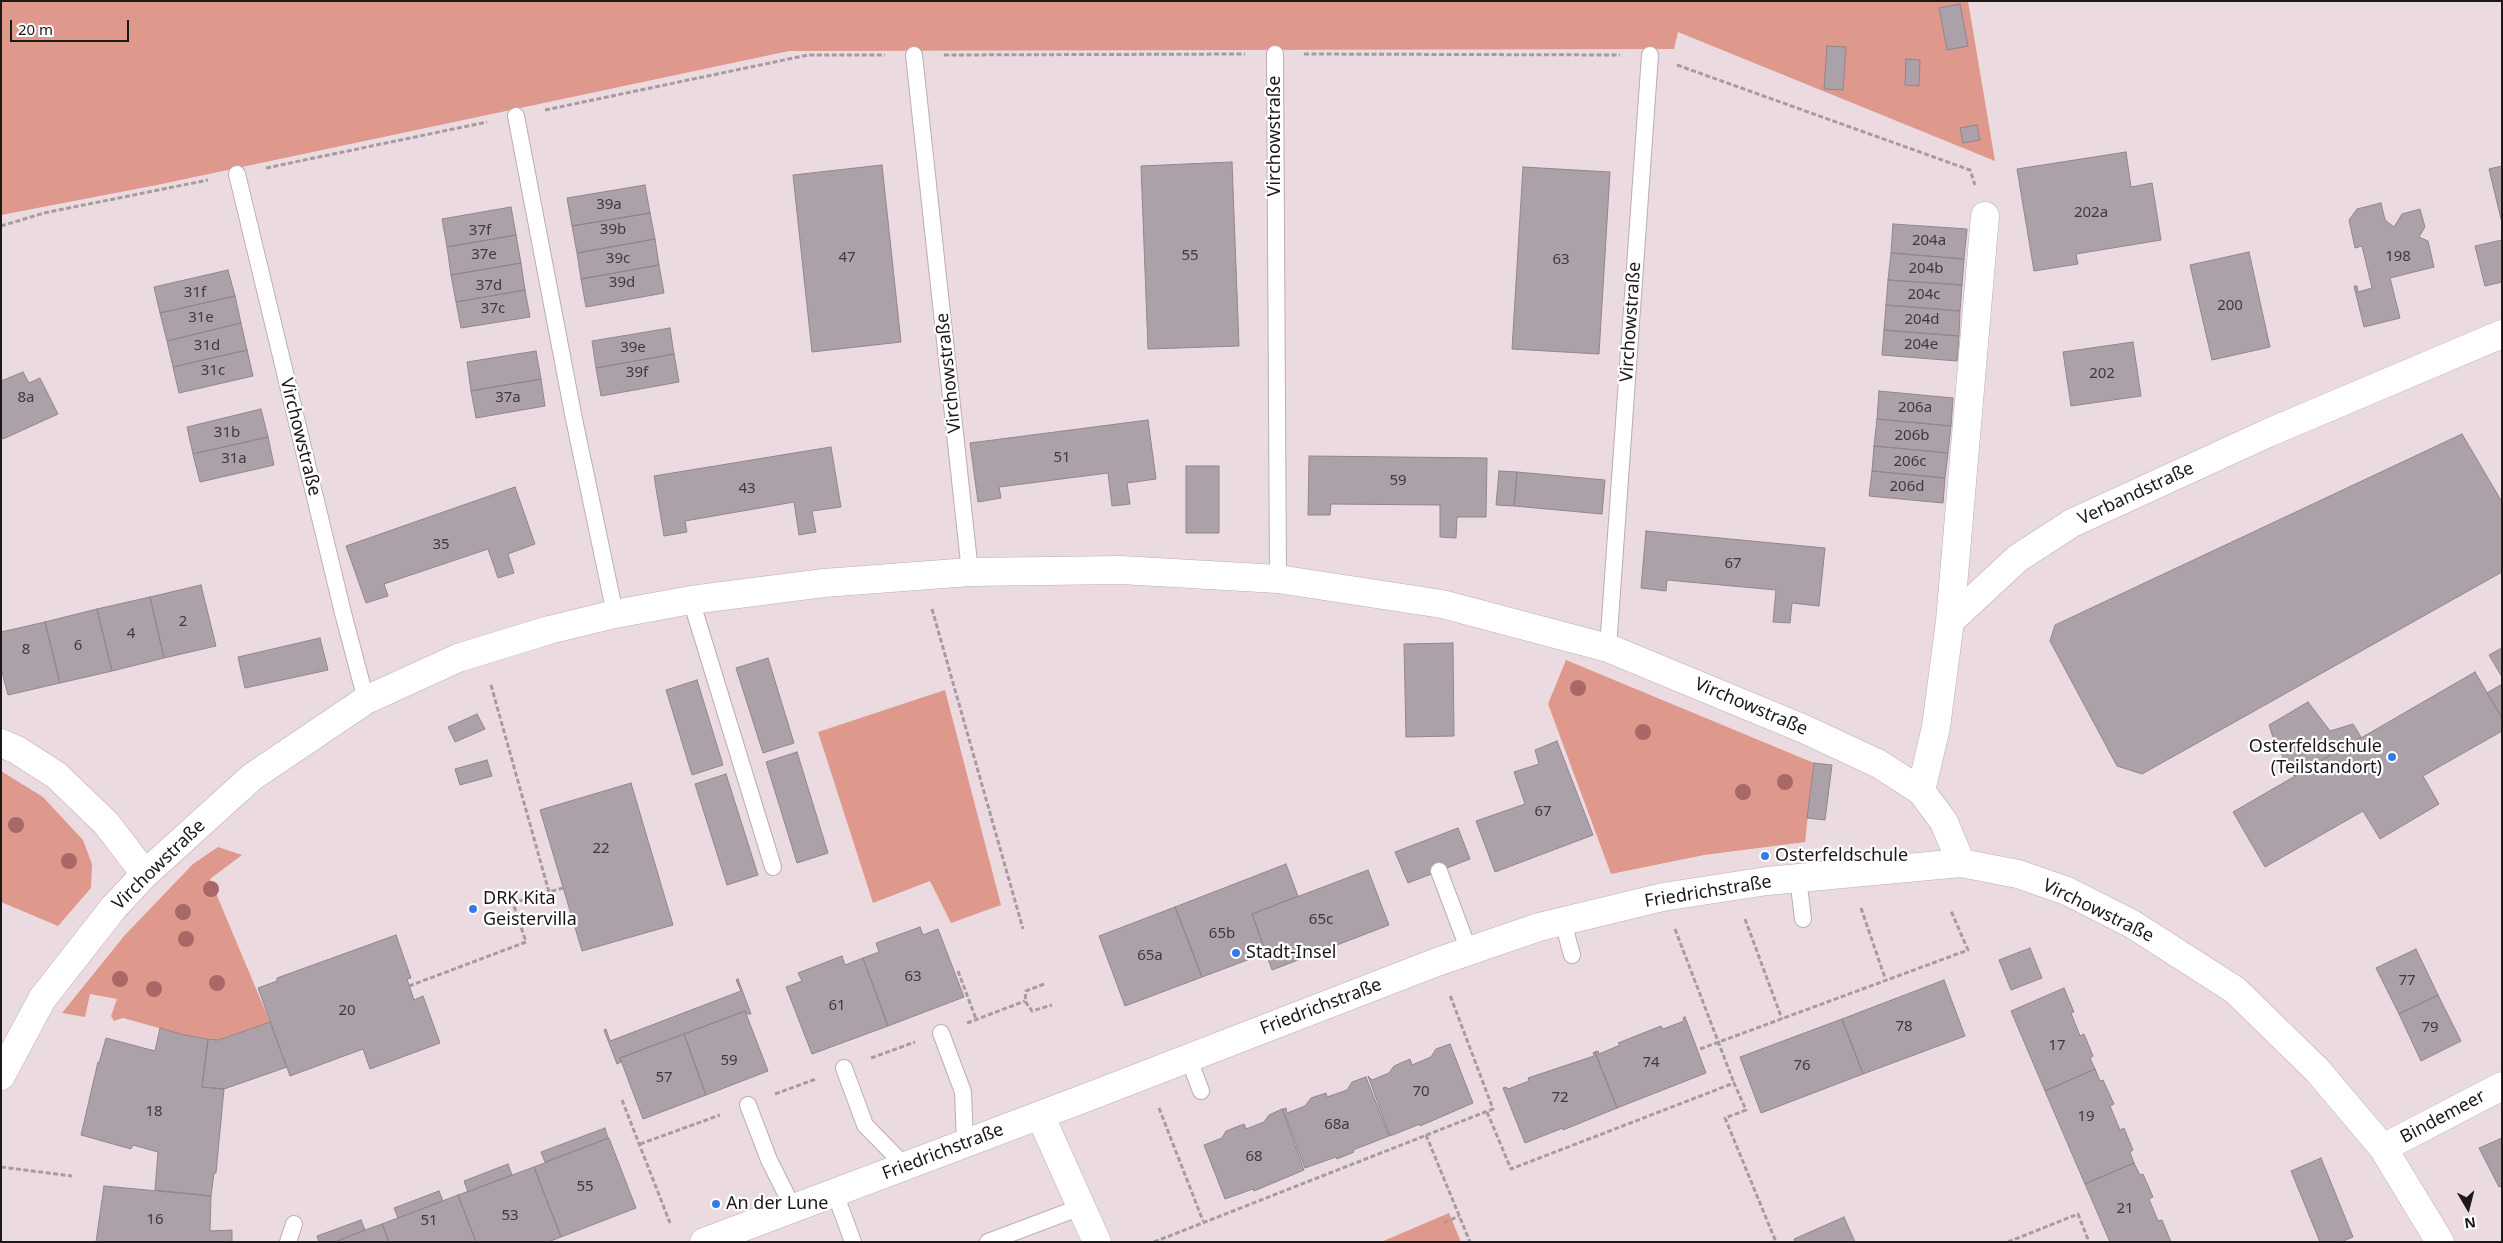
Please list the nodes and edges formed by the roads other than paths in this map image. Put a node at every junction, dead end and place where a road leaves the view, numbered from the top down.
1 (1275, 54) road end
2 (914, 55) road end
3 (1650, 55) road end
4 (516, 116) road end
5 (236, 174) road end
6 (1985, 216) road end
7 (2502, 334) edge
8 (970, 572) junction
9 (1278, 579) junction
10 (691, 600) junction
11 (615, 614) junction
12 (1950, 621) junction
13 (1608, 648) junction
14 (366, 700) junction
15 (1, 743) edge
16 (1921, 791) junction
17 (1961, 864) junction
18 (774, 867) dead end
19 (1439, 871) dead end
20 (145, 874) junction
21 (1798, 878) junction
22 (1803, 919) dead end
23 (1563, 922) junction
24 (1469, 951) junction
25 (1572, 956) dead end
26 (941, 1033) dead end
27 (1189, 1059) junction
28 (844, 1068) dead end
29 (1, 1076) edge
30 (2502, 1086) edge
31 (1201, 1092) dead end
32 (748, 1105) dead end
33 (1040, 1116) junction
34 (965, 1144) junction
35 (2383, 1148) junction
36 (905, 1166) junction
37 (835, 1193) junction
38 (1081, 1207) junction
39 (793, 1208) junction
40 (294, 1224) dead end
41 (288, 1242) edge
42 (704, 1242) edge
43 (853, 1242) edge
44 (988, 1242) edge
45 (1097, 1242) edge
46 (2440, 1242) edge

1 - 9 lane, Virchowstraße
2 - 8 lane, Virchowstraße
3 - 13 lane, Virchowstraße
4 - 11 lane
5 - 14 lane, Virchowstraße
6 - 12 street
7 - 12 street, Verbandstraße
8 - 9 street, Virchowstraße
8 - 10 street, Virchowstraße
9 - 13 street, Virchowstraße
10 - 11 street, Virchowstraße
10 - 18 lane
11 - 14 street, Virchowstraße
12 - 16 street
13 - 16 street, Virchowstraße
14 - 20 street, Virchowstraße
15 - 20 street
16 - 17 street, Virchowstraße
17 - 21 street, Friedrichstraße
17 - 35 street, Virchowstraße
19 - 24 lane
20 - 29 street, Virchowstraße
21 - 22 lane
21 - 23 street, Friedrichstraße
23 - 24 street, Friedrichstraße
23 - 25 lane
24 - 27 street, Friedrichstraße
26 - 34 lane
27 - 31 lane
27 - 33 street, Friedrichstraße
28 - 36 lane
30 - 35 street, Bindemeer
32 - 39 lane
33 - 34 street, Friedrichstraße
33 - 38 street
34 - 36 street, Friedrichstraße
35 - 46 street, Virchowstraße
36 - 37 street, Friedrichstraße
37 - 39 street, Friedrichstraße
37 - 43 lane
38 - 44 lane
38 - 45 street
39 - 42 street, Friedrichstraße
40 - 41 lane

